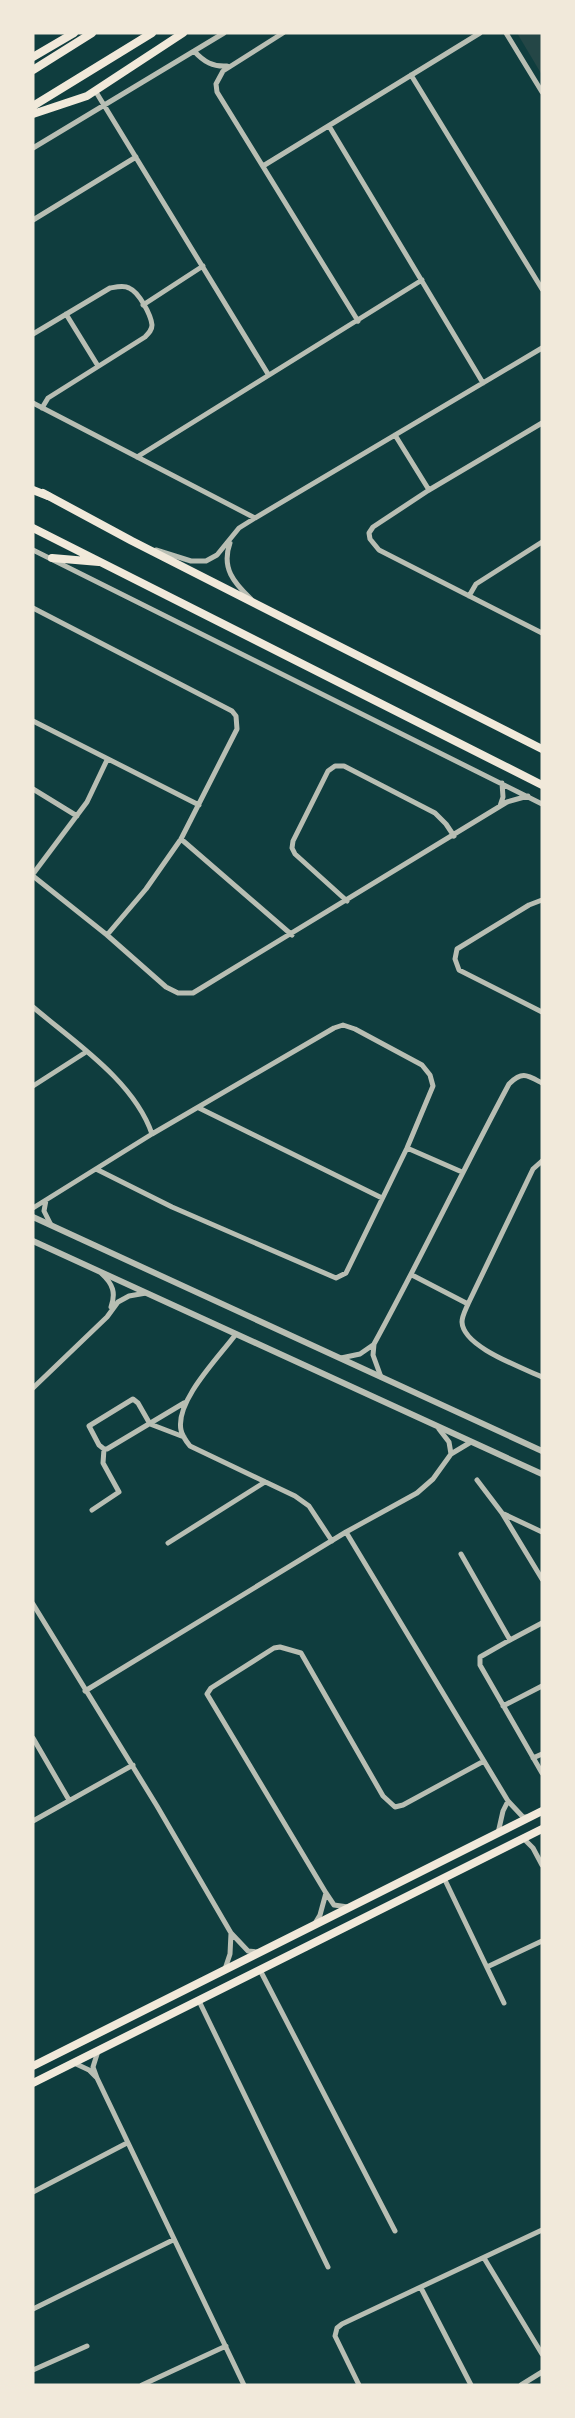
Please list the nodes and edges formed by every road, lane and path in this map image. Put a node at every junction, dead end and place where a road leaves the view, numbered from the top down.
1 (74, 33) edge
2 (92, 33) edge
3 (152, 33) edge
4 (183, 33) edge
5 (224, 33) edge
6 (283, 33) edge
7 (480, 33) edge
8 (506, 33) edge
9 (194, 51) junction
10 (33, 57) edge
11 (229, 65) junction
12 (33, 70) edge
13 (411, 75) junction
14 (96, 92) junction
15 (542, 92) edge
16 (33, 105) edge
17 (104, 105) junction
18 (33, 114) edge
19 (329, 126) junction
20 (33, 148) edge
21 (136, 157) junction
22 (263, 166) junction
23 (33, 220) edge
24 (203, 266) junction
25 (422, 280) junction
26 (542, 289) edge
27 (143, 304) junction
28 (66, 314) junction
29 (358, 321) junction
30 (33, 334) edge
31 (542, 348) edge
32 (98, 366) junction
33 (268, 374) junction
34 (483, 383) junction
35 (33, 404) edge
36 (42, 408) junction
37 (542, 423) edge
38 (395, 435) junction
39 (137, 457) junction
40 (33, 489) edge
41 (429, 490) junction
42 (255, 518) junction
43 (33, 528) edge
44 (132, 541) junction
45 (230, 541) junction
46 (542, 542) edge
47 (33, 550) edge
48 (52, 558) junction
49 (105, 562) junction
50 (469, 596) junction
51 (258, 606) junction
52 (33, 608) edge
53 (542, 633) edge
54 (33, 721) edge
55 (542, 749) edge
56 (107, 760) junction
57 (502, 783) junction
58 (542, 784) edge
59 (33, 789) edge
60 (528, 796) junction
61 (542, 804) edge
62 (199, 805) junction
63 (500, 806) junction
64 (77, 816) junction
65 (454, 836) junction
66 (181, 839) junction
67 (33, 875) edge
68 (542, 900) edge
69 (347, 901) junction
70 (107, 935) junction
71 (292, 935) junction
72 (33, 1007) edge
73 (542, 1012) edge
74 (86, 1052) junction
75 (542, 1083) edge
76 (33, 1086) edge
77 (199, 1108) junction
78 (152, 1134) junction
79 (407, 1148) junction
80 (542, 1161) edge
81 (96, 1169) junction
82 (462, 1172) junction
83 (382, 1198) junction
84 (46, 1200) junction
85 (33, 1208) edge
86 (33, 1217) edge
87 (51, 1225) junction
88 (33, 1241) edge
89 (98, 1271) junction
90 (412, 1275) junction
91 (146, 1293) junction
92 (468, 1304) junction
93 (107, 1317) junction
94 (236, 1334) junction
95 (375, 1344) junction
96 (341, 1358) junction
97 (381, 1377) junction
98 (542, 1377) edge
99 (33, 1388) edge
100 (184, 1403) junction
101 (150, 1424) junction
102 (439, 1428) junction
103 (184, 1437) junction
104 (471, 1442) junction
105 (104, 1449) junction
106 (542, 1451) edge
107 (451, 1454) junction
108 (542, 1474) edge
109 (477, 1480) dead end
110 (265, 1482) junction
111 (92, 1510) dead end
112 (502, 1513) junction
113 (346, 1532) junction
114 (542, 1532) edge
115 (332, 1541) junction
116 (168, 1543) dead end
117 (461, 1554) dead end
118 (542, 1579) edge
119 (33, 1604) edge
120 (542, 1623) edge
121 (510, 1640) junction
122 (542, 1686) edge
123 (85, 1691) junction
124 (503, 1706) junction
125 (33, 1738) edge
126 (542, 1754) edge
127 (533, 1758) junction
128 (484, 1761) junction
129 (133, 1765) junction
130 (542, 1773) edge
131 (69, 1800) junction
132 (508, 1801) junction
133 (542, 1811) edge
134 (529, 1818) junction
135 (33, 1821) edge
136 (542, 1829) edge
137 (498, 1833) junction
138 (533, 1834) junction
139 (524, 1839) junction
140 (533, 1848) junction
141 (542, 1865) edge
142 (444, 1878) junction
143 (326, 1893) junction
144 (350, 1907) junction
145 (314, 1926) junction
146 (231, 1933) junction
147 (542, 1941) edge
148 (260, 1952) junction
149 (487, 1966) junction
150 (260, 1970) junction
151 (223, 1972) junction
152 (199, 2001) junction
153 (504, 2002) dead end
154 (98, 2051) junction
155 (74, 2063) junction
156 (33, 2066) edge
157 (97, 2078) junction
158 (33, 2084) edge
159 (127, 2144) junction
160 (33, 2192) edge
161 (542, 2230) edge
162 (395, 2231) dead end
163 (173, 2240) junction
164 (484, 2258) junction
165 (328, 2267) dead end
166 (421, 2288) junction
167 (33, 2309) edge
168 (87, 2346) dead end
169 (226, 2346) junction
170 (542, 2354) edge
171 (33, 2370) edge
172 (542, 2372) edge
173 (142, 2385) edge
174 (244, 2385) edge
175 (359, 2385) edge
176 (471, 2385) edge
177 (521, 2385) edge

1 - 10 main road
2 - 12 main road
3 - 16 main road
4 - 14 main road
5 - 9 street
6 - 11 street
7 - 13 street
8 - 15 street
9 - 11 street
9 - 17 street
11 - 22 street
13 - 19 street
13 - 26 street
14 - 17 street
14 - 18 main road
17 - 20 street
17 - 21 street
19 - 22 street
19 - 25 street
21 - 23 street
21 - 24 street
22 - 29 street
24 - 27 street
24 - 33 street
25 - 29 street
25 - 34 street
27 - 28 street
27 - 32 street
28 - 30 street
28 - 32 street
29 - 33 street
31 - 34 street
32 - 36 street
33 - 39 street
34 - 38 street
35 - 36 street
36 - 39 street
37 - 41 street
38 - 41 street
38 - 42 street
39 - 42 street
40 - 44 main road
41 - 50 street
42 - 45 street
43 - 49 main road
44 - 45 street
44 - 51 main road
45 - 51 street
46 - 50 street
47 - 48 street
48 - 49 main road
48 - 57 street
49 - 58 main road
50 - 53 street
51 - 55 main road
52 - 62 street
54 - 56 street
56 - 62 street
56 - 64 street
57 - 60 street
57 - 63 street
59 - 64 street
60 - 61 street
60 - 63 street
62 - 66 street
63 - 65 street
64 - 67 street
65 - 69 street
65 - 69 street
66 - 70 street
66 - 71 street
67 - 70 street
68 - 73 street
69 - 71 street
70 - 71 street
72 - 74 street
74 - 76 street
74 - 78 street
75 - 82 street
77 - 78 street
77 - 79 street
77 - 83 street
78 - 81 street
79 - 82 street
79 - 83 street
80 - 92 street
81 - 83 street
81 - 84 street
82 - 90 street
84 - 85 street
84 - 87 street
86 - 87 street
87 - 96 street
88 - 89 street
89 - 91 street
89 - 93 street
90 - 92 street
90 - 95 street
91 - 93 street
91 - 94 street
92 - 98 street
93 - 99 street
94 - 100 street
94 - 102 street
95 - 96 street
95 - 97 street
96 - 97 street
97 - 106 street
100 - 101 street
100 - 103 street
101 - 103 street
101 - 105 street
101 - 105 street
102 - 104 street
102 - 107 street
103 - 110 street
104 - 107 street
104 - 108 street
105 - 111 street
107 - 113 street
109 - 112 street
110 - 115 street
110 - 116 street
112 - 114 street
112 - 118 street
113 - 115 street
113 - 128 street
115 - 123 street
117 - 121 street
119 - 123 street
120 - 121 street
121 - 124 street
122 - 124 street
123 - 129 street
124 - 127 street
125 - 131 street
126 - 127 street
127 - 130 street
128 - 132 street
128 - 143 street
129 - 131 street
129 - 146 street
131 - 135 street
132 - 134 street
132 - 137 street
133 - 134 main road
134 - 137 main road
136 - 138 main road
137 - 144 main road
138 - 139 main road
138 - 140 street
139 - 140 street
139 - 142 main road
140 - 141 street
142 - 149 street
142 - 150 main road
143 - 144 street
143 - 145 street
144 - 145 main road
145 - 148 main road
146 - 148 street
146 - 151 street
147 - 149 street
148 - 151 main road
149 - 153 street
150 - 152 main road
150 - 162 street
151 - 156 main road
152 - 154 main road
152 - 165 street
154 - 155 main road
154 - 157 street
155 - 157 street
155 - 158 main road
157 - 159 street
159 - 160 street
159 - 163 street
161 - 164 street
163 - 167 street
163 - 169 street
164 - 166 street
164 - 170 street
166 - 175 street
166 - 176 street
168 - 171 street
169 - 173 street
169 - 174 street
172 - 177 street

